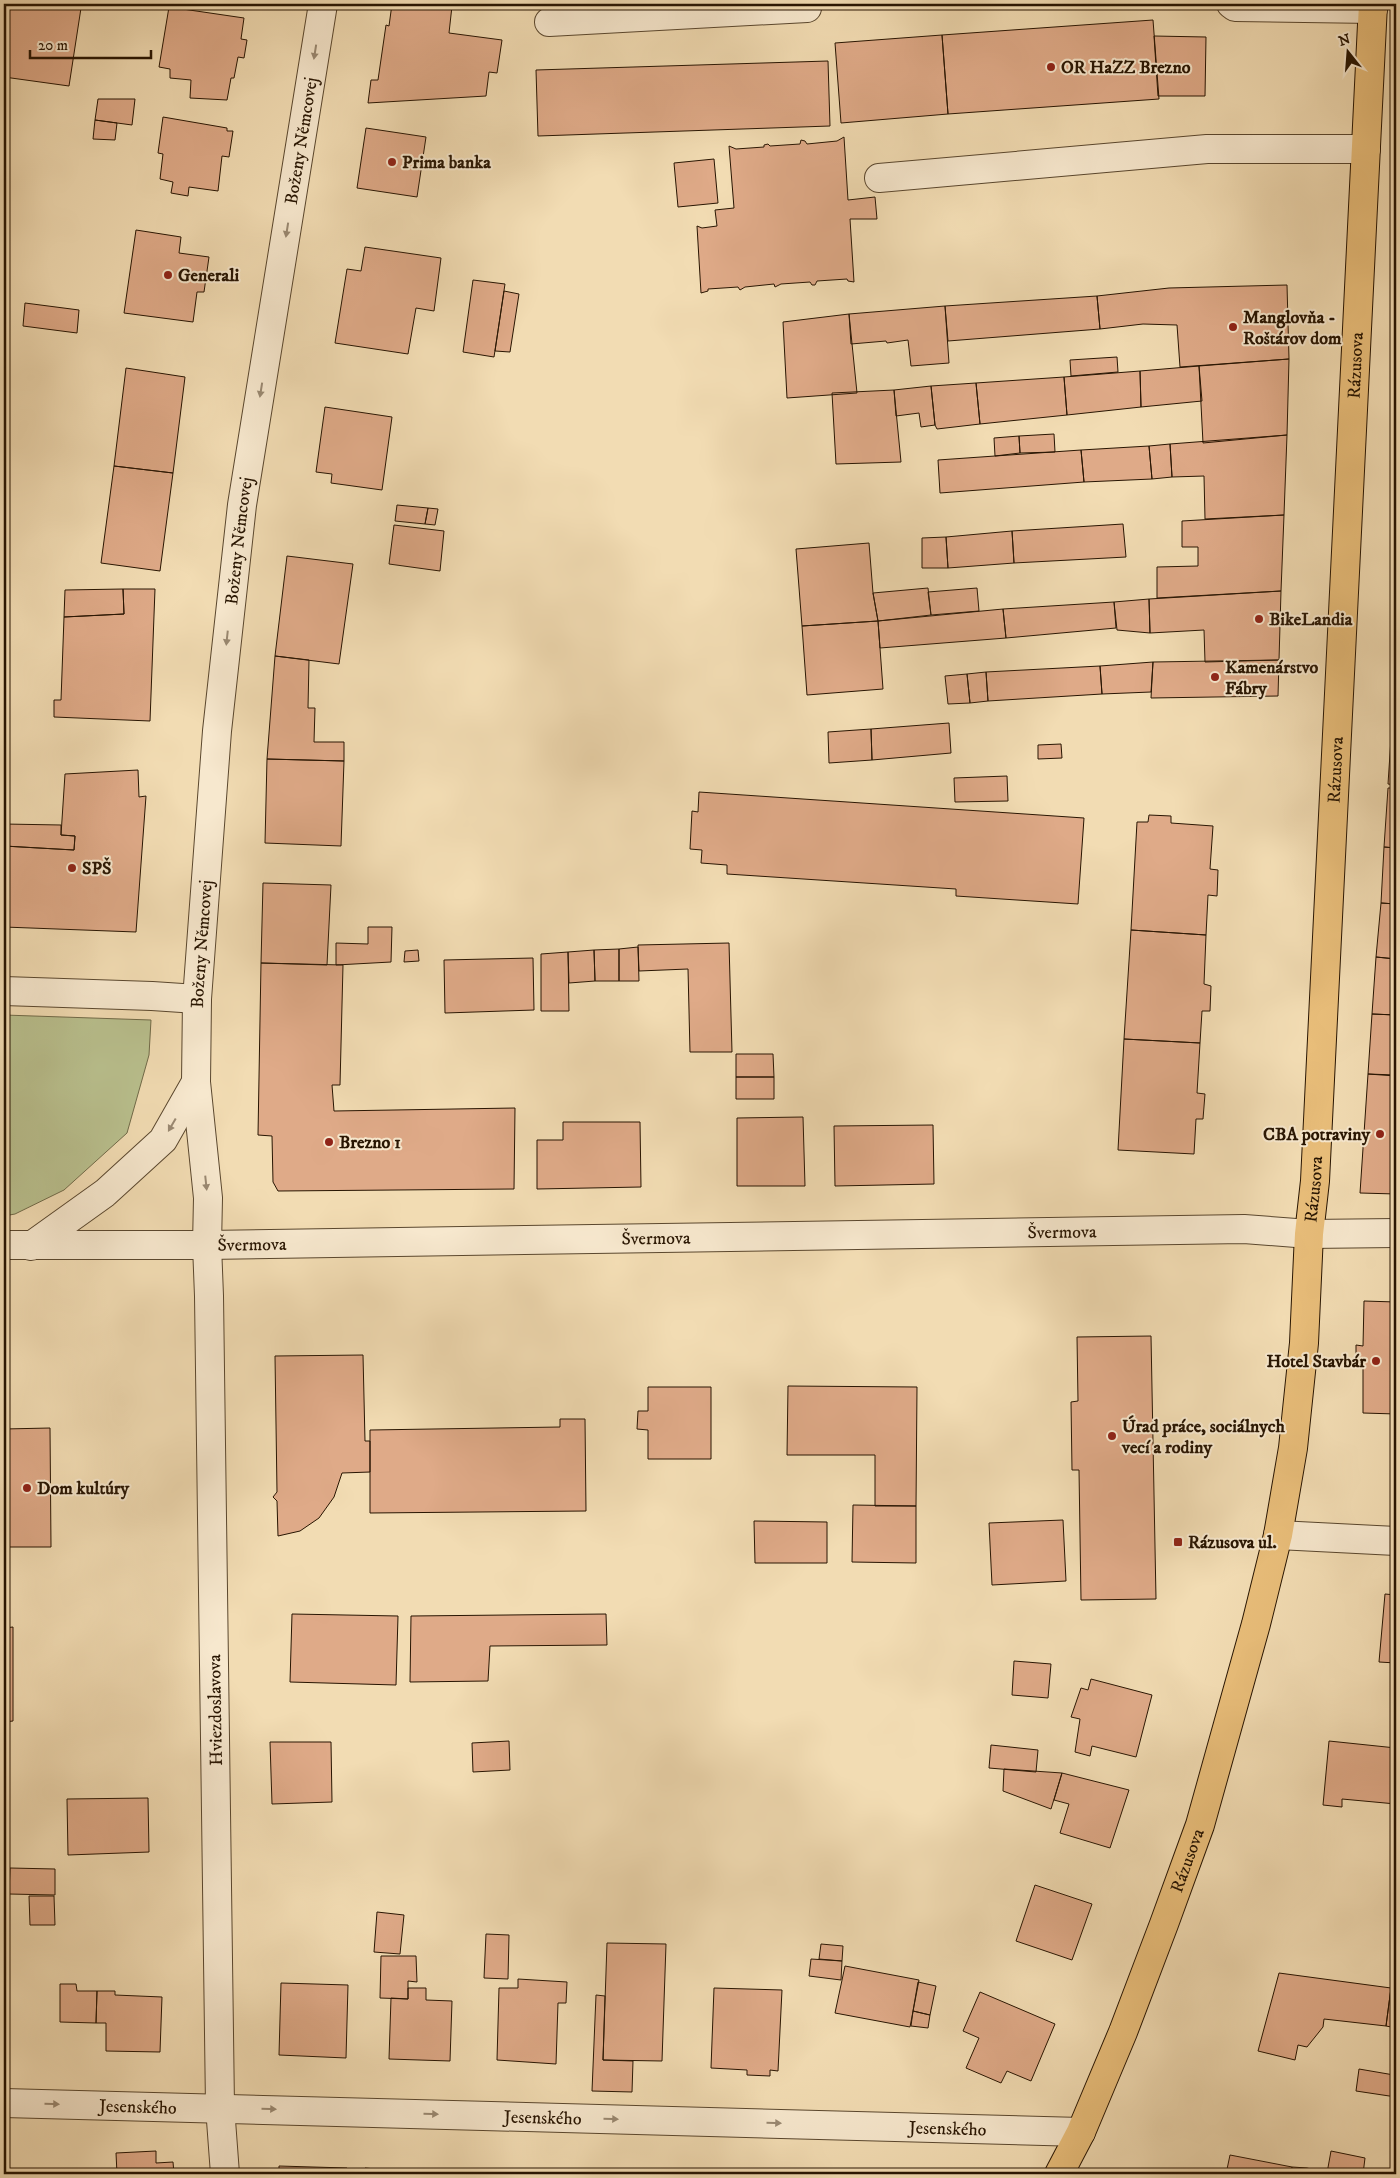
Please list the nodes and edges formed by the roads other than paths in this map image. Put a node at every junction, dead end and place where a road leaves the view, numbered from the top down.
1 (323, 4) edge
2 (807, 4) edge
3 (1231, 4) edge
4 (1373, 6) edge
5 (549, 22) dead end
6 (1366, 149) junction
7 (879, 178) dead end
8 (4, 991) edge
9 (198, 999) junction
10 (196, 1082) junction
11 (1396, 1233) edge
12 (1309, 1234) junction
13 (4, 1245) edge
14 (207, 1245) junction
15 (31, 1246) junction
16 (1278, 1535) junction
17 (1396, 1541) edge
18 (4, 2103) edge
19 (220, 2107) junction
20 (1081, 2132) junction
21 (225, 2174) edge
22 (1059, 2174) edge

1 -> 9 street, Boženy Němcovej
2 - 5 street
3 - 4 street
4 - 6 main road, Rázusova
6 - 7 street
6 - 12 main road, Rázusova
8 - 9 street
9 - 10 street, Boženy Němcovej
10 -> 14 street, Boženy Němcovej
10 -> 15 street, Boženy Němcovej
11 - 12 street, Švermova
12 - 14 street, Švermova
12 - 16 main road, Rázusova
13 - 15 street, Švermova
14 - 15 street, Švermova
14 - 19 street, Hviezdoslavova
16 - 17 street
16 - 20 main road, Rázusova
18 -> 19 street, Jesenského
19 -> 20 street, Jesenského
19 - 21 street, Hviezdoslavova
20 - 22 main road, Rázusova

